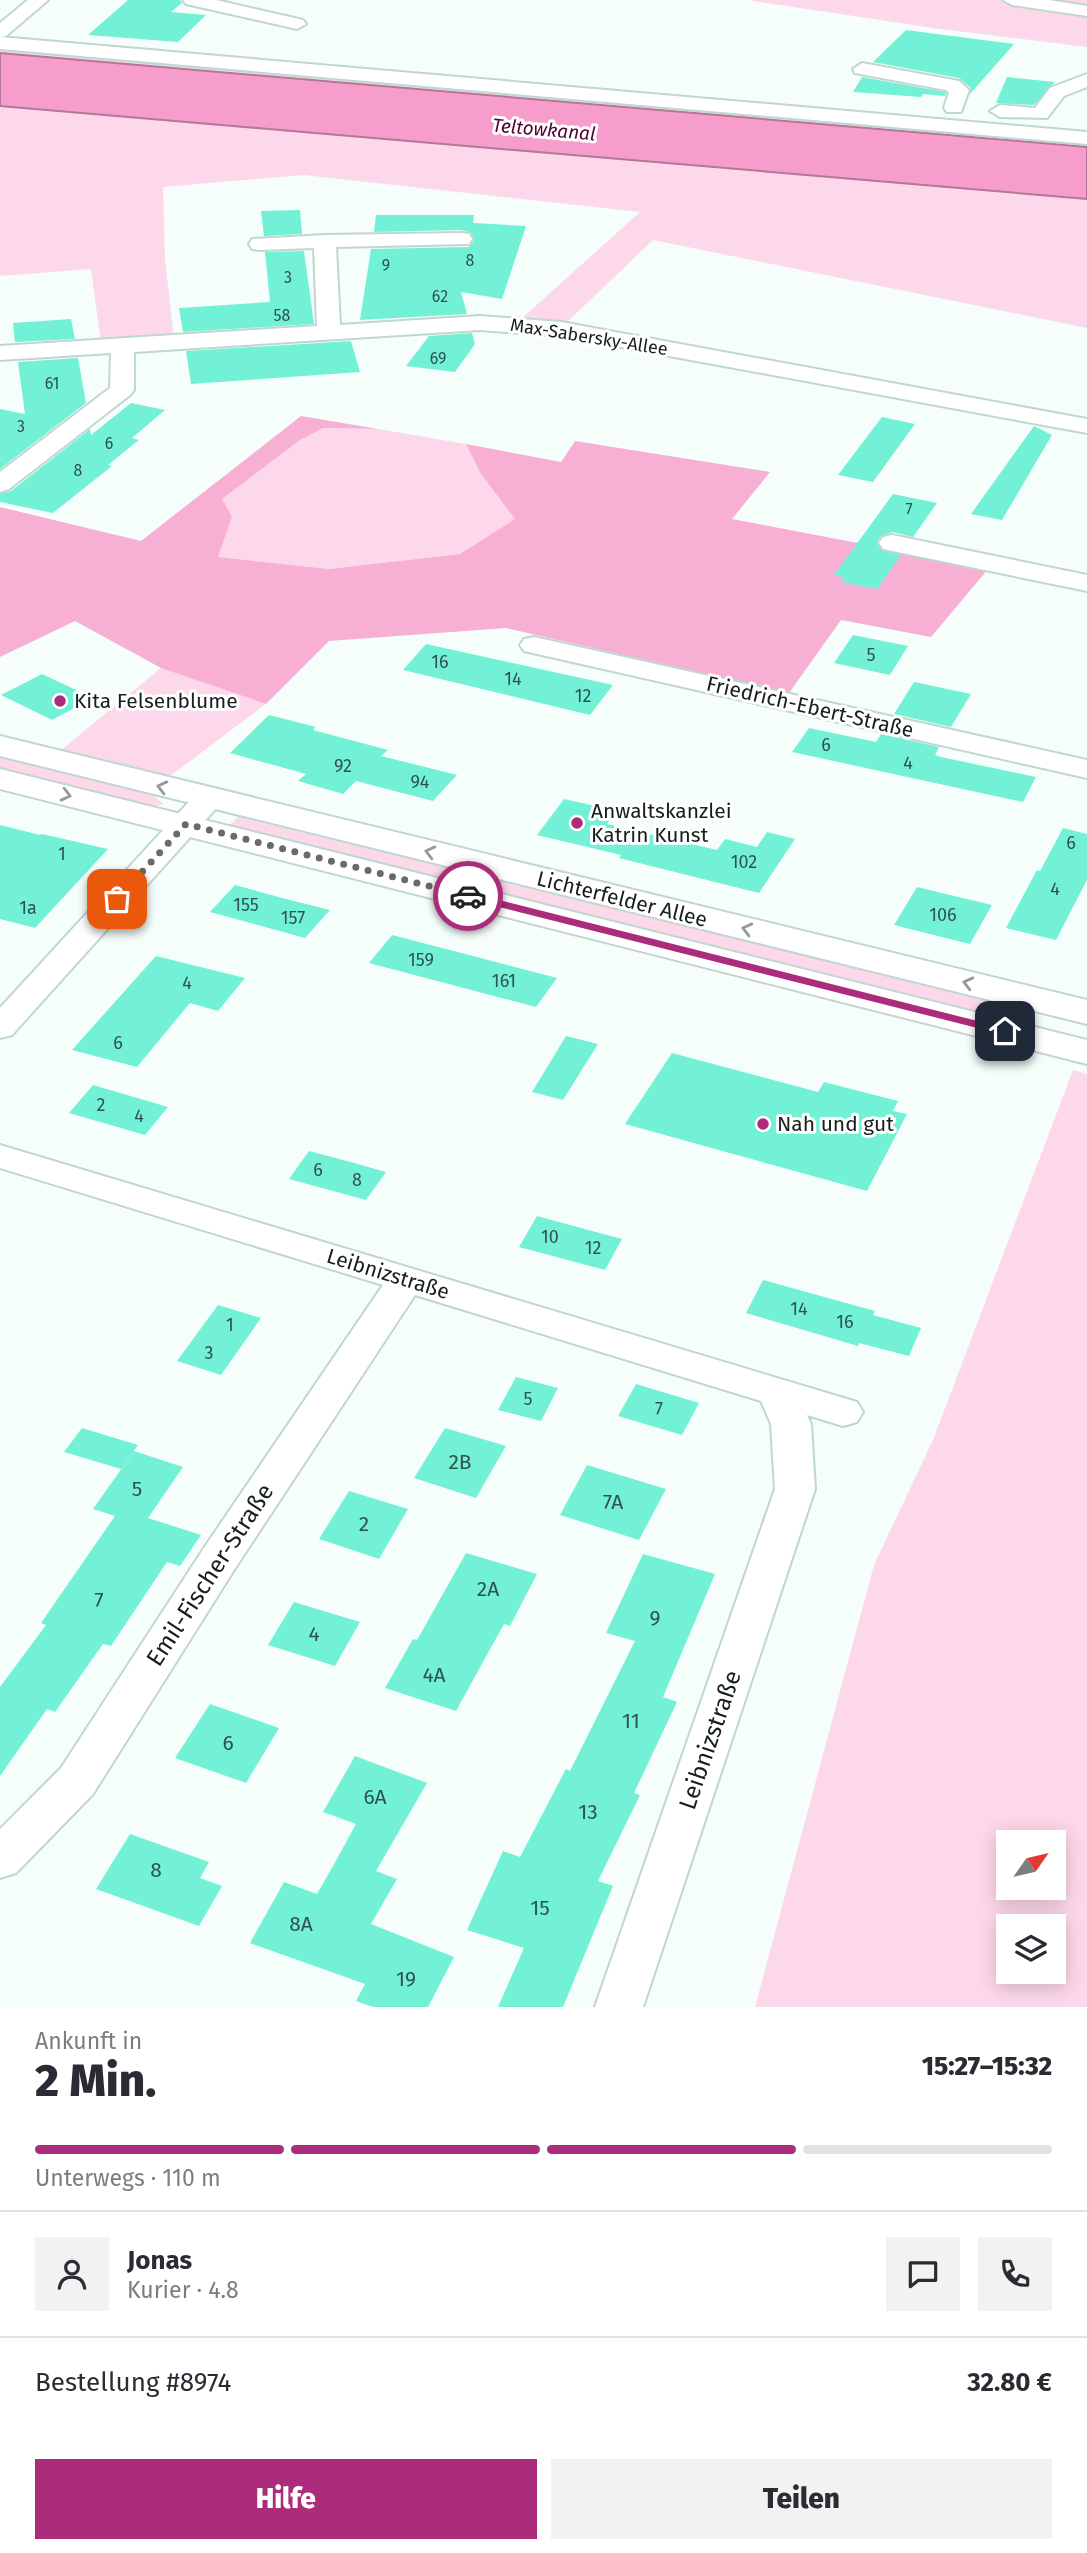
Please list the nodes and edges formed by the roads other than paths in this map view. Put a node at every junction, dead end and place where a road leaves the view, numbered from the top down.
1 (39, 0) edge
2 (192, 0) edge
3 (1012, 0) edge
4 (1087, 11) edge
5 (298, 24) dead end
6 (0, 32) edge
7 (0, 43) edge
8 (862, 69) dead end
9 (1087, 80) edge
10 (954, 108) junction
11 (813, 113) junction
12 (1087, 138) edge
13 (461, 239) dead end
14 (325, 241) junction
15 (260, 244) dead end
16 (329, 333) junction
17 (123, 345) junction
18 (0, 353) edge
19 (1087, 426) edge
20 (0, 484) edge
21 (891, 542) dead end
22 (1087, 583) edge
23 (534, 645) dead end
24 (0, 746) edge
25 (1087, 769) edge
26 (0, 779) edge
27 (198, 811) junction
28 (1085, 1008) edge
29 (0, 1028) edge
30 (1080, 1051) edge
31 (0, 1156) edge
32 (406, 1280) junction
33 (776, 1392) junction
34 (843, 1412) dead end
35 (0, 1859) edge
36 (619, 2007) edge

1 - 6 street
2 - 5 street
3 - 4 street
7 - 11 street
8 - 10 street
9 - 10 street
10 - 11 street
11 - 12 street
13 - 14 street
14 - 15 street
14 - 16 street
16 - 17 street, Max-Sabersky-Allee
16 - 19 street, Max-Sabersky-Allee
17 - 18 street, Max-Sabersky-Allee
17 - 20 street
21 - 22 street
23 - 25 street, Friedrich-Ebert-Straße
27 -> 24 main road, Lichterfelder Allee
26 -> 27 main road, Lichterfelder Allee
28 -> 27 main road, Lichterfelder Allee
27 - 29 street
27 - 30 main road, Lichterfelder Allee
28 - 30 main road, Lichterfelder Allee
31 - 32 street, Leibnizstraße
32 - 33 street, Leibnizstraße
32 - 35 street, Emil-Fischer-Straße
33 - 34 street, Leibnizstraße
33 - 36 street, Leibnizstraße

